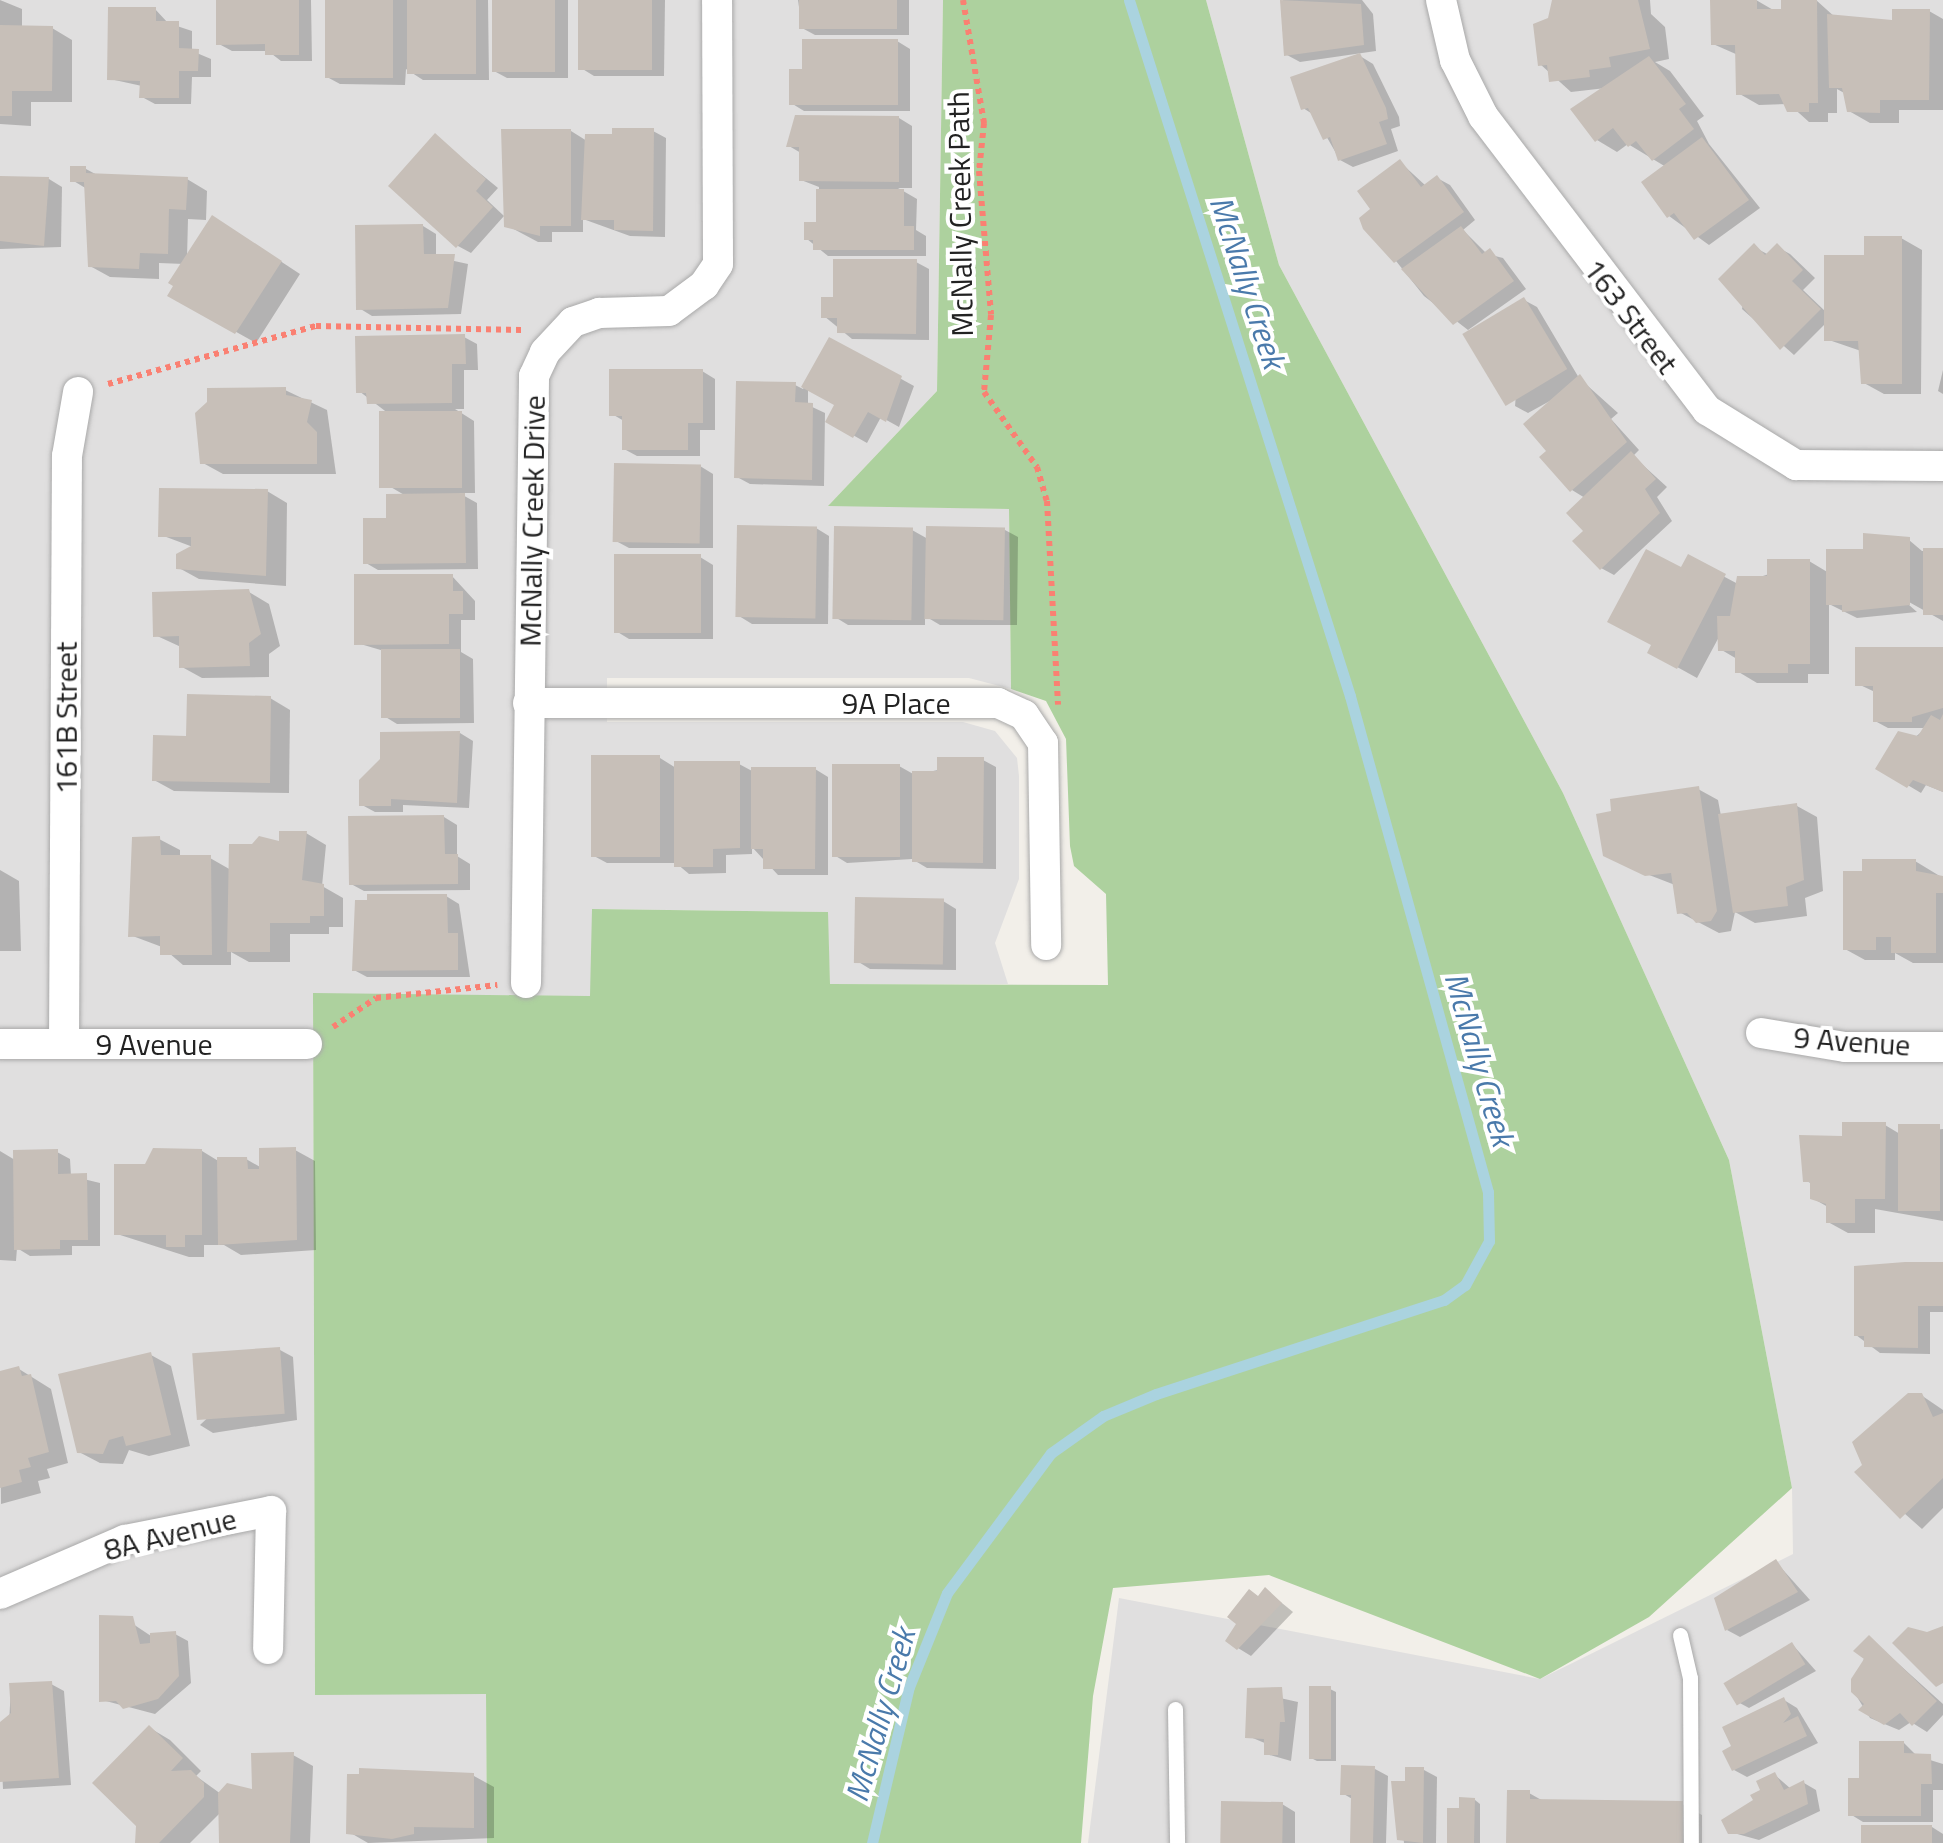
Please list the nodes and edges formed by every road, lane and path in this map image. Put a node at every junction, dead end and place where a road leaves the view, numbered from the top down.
1 (717, 0) edge
2 (963, 0) edge
3 (1441, 0) edge
4 (564, 331) junction
5 (78, 392) joint
6 (1943, 466) edge
7 (528, 703) junction
8 (1058, 706) dead end
9 (1046, 945) dead end
10 (526, 982) joint
11 (1761, 1033) dead end
12 (0, 1044) edge
13 (64, 1044) junction
14 (308, 1044) joint
15 (1943, 1047) edge
16 (0, 1594) edge
17 (1680, 1635) dead end
18 (268, 1648) dead end
19 (1174, 1709) dead end
20 (1177, 1843) edge
21 (1691, 1843) edge

1 - 4 street
2 - 8 path, McNally Creek Path
3 - 6 street, 163 Street
4 - 5 path
4 - 7 street, McNally Creek Drive
5 - 13 street, 161B Street
7 - 9 street, 9A Place
7 - 10 street, McNally Creek Drive
10 - 14 path
11 - 15 street, 9 Avenue
12 - 13 street, 9 Avenue
13 - 14 street, 9 Avenue
16 - 18 street, 8A Avenue
17 - 21 lane
19 - 20 lane

